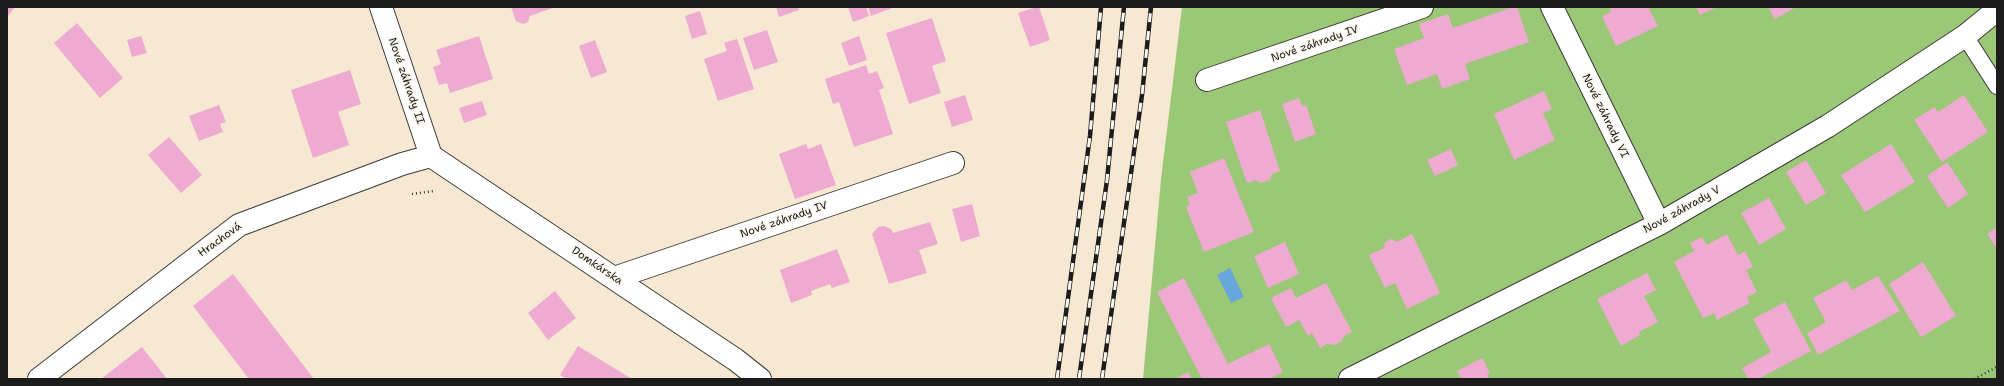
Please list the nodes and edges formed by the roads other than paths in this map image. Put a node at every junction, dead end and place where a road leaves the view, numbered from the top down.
1 (381, 7) edge
2 (1422, 7) edge
3 (1552, 7) edge
4 (1997, 10) edge
5 (1965, 36) junction
6 (1207, 80) dead end
7 (1997, 86) edge
8 (431, 156) junction
9 (953, 163) dead end
10 (1659, 224) junction
11 (614, 278) junction
12 (39, 379) edge
13 (760, 379) edge
14 (1350, 379) edge

1 - 8 street, Nové záhrady II
2 - 6 street, Nové záhrady IV
3 - 10 street, Nové záhrady VI
4 - 5 street, Nové záhrady V
5 - 7 lane
5 - 10 street, Nové záhrady V
8 - 11 street, Domkárska
8 - 12 street, Hrachová
9 - 11 street, Nové záhrady IV
10 - 14 street, Nové záhrady V
11 - 13 street, Domkárska

